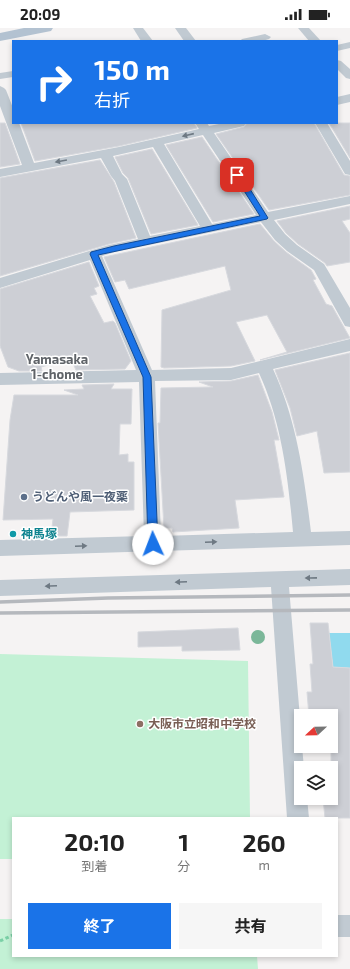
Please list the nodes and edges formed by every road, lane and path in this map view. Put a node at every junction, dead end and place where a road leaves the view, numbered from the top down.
1 (46, 28) edge
2 (180, 28) edge
3 (257, 28) edge
4 (303, 28) edge
5 (143, 29) edge
6 (0, 37) edge
7 (267, 39) edge
8 (147, 40) edge
9 (189, 40) edge
10 (256, 40) edge
11 (314, 40) edge
12 (350, 45) edge
13 (338, 48) edge
14 (338, 64) edge
15 (12, 74) edge
16 (0, 76) edge
17 (350, 76) edge
18 (0, 90) edge
19 (350, 98) edge
20 (338, 101) edge
21 (12, 121) edge
22 (13, 124) edge
23 (231, 124) edge
24 (321, 124) edge
25 (203, 127) edge
26 (156, 142) junction
27 (105, 153) junction
28 (29, 166) junction
29 (350, 171) edge
30 (0, 173) edge
31 (350, 200) edge
32 (265, 218) junction
33 (208, 230) junction
34 (146, 242) junction
35 (94, 254) junction
36 (0, 283) edge
37 (350, 322) edge
38 (350, 345) edge
39 (264, 366) junction
40 (147, 377) junction
41 (0, 380) edge
42 (350, 538) edge
43 (303, 539) junction
44 (153, 544) junction
45 (0, 548) edge
46 (350, 577) edge
47 (279, 579) junction
48 (0, 588) edge
49 (298, 817) edge
50 (338, 926) edge
51 (350, 926) edge
52 (12, 935) edge
53 (0, 941) edge

1 - 6 main road
2 - 9 street
3 - 7 street
4 - 11 street
5 - 8 street
7 - 10 street
12 - 13 street
14 - 17 street
15 - 16 street
18 - 21 street
19 - 20 street
22 - 28 street
23 - 25 street
24 - 29 street
25 -> 26 street
25 - 32 street
26 - 27 street
26 - 33 street
27 -> 28 street
27 - 34 street
28 - 30 street
31 - 32 street
32 - 33 street
32 - 37 street
33 - 34 street
34 - 35 street
35 - 36 street
35 - 40 street
38 - 39 street
39 - 40 street
39 - 43 street
40 - 41 street
40 - 44 street
42 - 43 street
44 -> 43 street
45 -> 44 street
46 -> 47 street
47 -> 48 street
47 - 49 street
50 - 51 street
52 - 53 path

